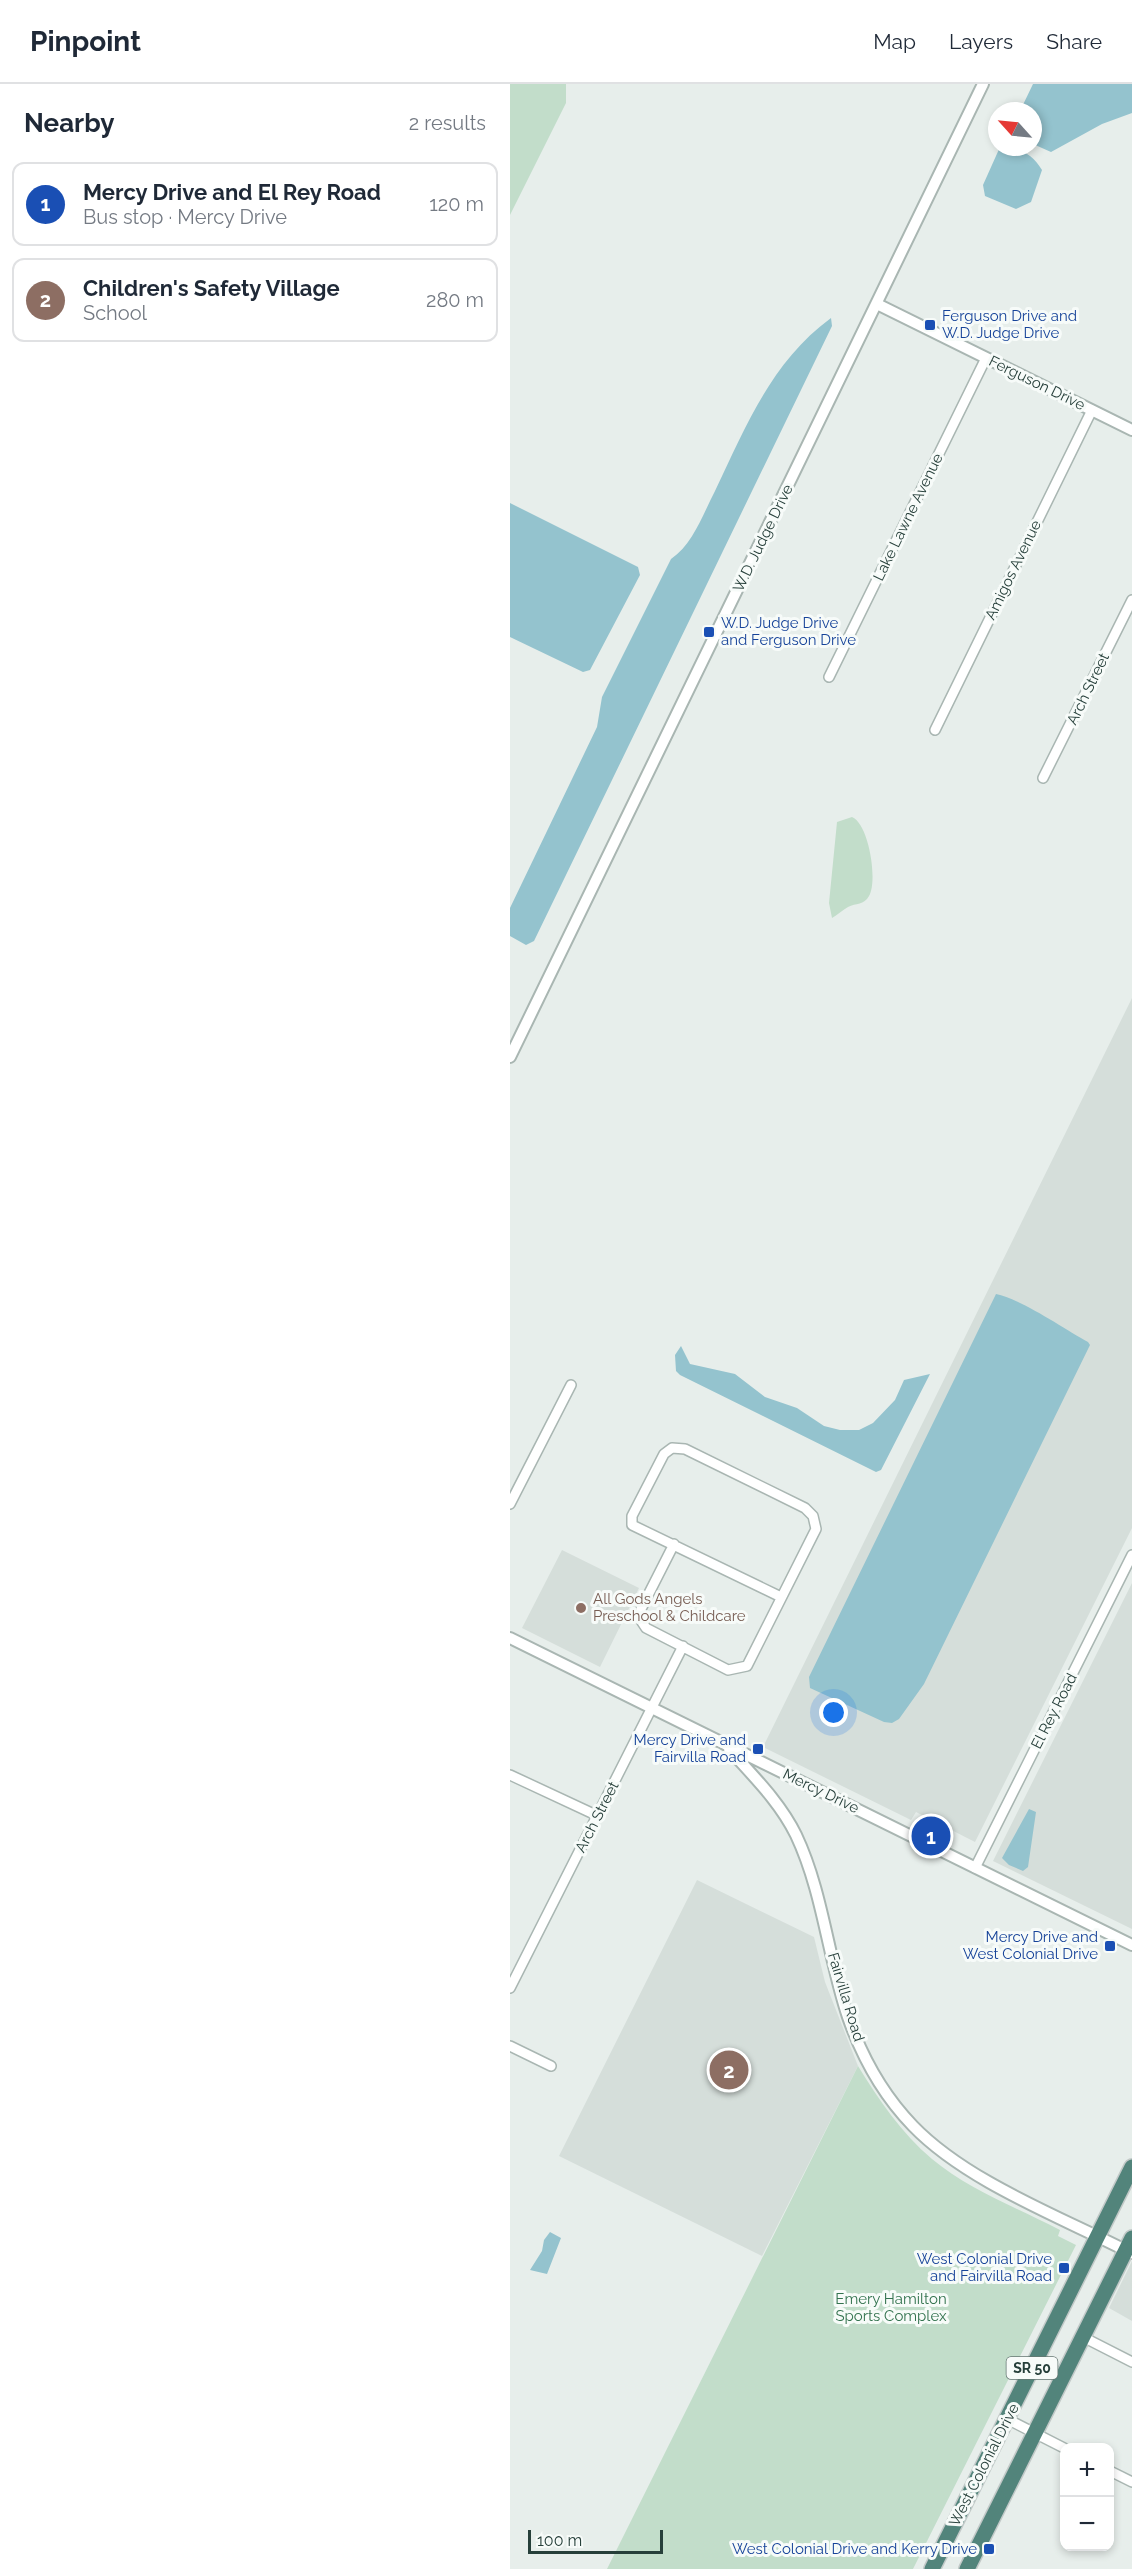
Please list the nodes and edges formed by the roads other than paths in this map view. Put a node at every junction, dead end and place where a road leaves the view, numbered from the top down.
1 (983, 84) edge
2 (876, 304) junction
3 (986, 358) junction
4 (1092, 410) junction
5 (1131, 428) edge
6 (1132, 600) edge
7 (829, 677) dead end
8 (935, 730) dead end
9 (1043, 778) dead end
10 (510, 1057) edge
11 (571, 1385) dead end
12 (510, 1504) edge
13 (674, 1544) junction
14 (1132, 1554) edge
15 (781, 1597) junction
16 (510, 1638) edge
17 (683, 1646) junction
18 (652, 1708) junction
19 (725, 1744) junction
20 (774, 1768) junction
21 (510, 1775) edge
22 (768, 1791) junction
23 (598, 1816) junction
24 (975, 1868) junction
25 (1132, 1945) edge
26 (510, 1988) edge
27 (510, 2046) edge
28 (551, 2066) dead end
29 (1132, 2167) edge
30 (1097, 2236) junction
31 (1130, 2247) edge
32 (1083, 2337) junction
33 (1132, 2362) edge
34 (1007, 2419) junction
35 (1035, 2433) junction
36 (1060, 2446) edge
37 (1114, 2473) edge
38 (1132, 2482) edge
39 (932, 2569) edge
40 (967, 2569) edge

1 - 2 street, W.D. Judge Drive
2 - 3 street, Ferguson Drive
2 - 10 street, W.D. Judge Drive
3 - 4 street, Ferguson Drive
3 - 7 street, Lake Lawne Avenue
4 - 5 street, Ferguson Drive
4 - 8 street, Amigos Avenue
6 - 9 street, Arch Street
11 - 12 street
13 - 15 street
13 - 15 street
13 - 17 street
14 - 24 street, El Rey Road
15 - 17 street
16 - 18 street, Mercy Drive
17 - 18 street, Arch Street
18 - 19 street, Mercy Drive
18 - 23 street, Arch Street
19 - 20 street, Mercy Drive
19 - 22 street, Fairvilla Road
20 - 22 street
20 - 24 street, Mercy Drive
21 - 23 street
22 - 30 street, Fairvilla Road
23 - 26 street, Arch Street
24 - 25 street, Mercy Drive
27 - 28 street
29 - 30 highway, West Colonial Drive / SR 50
30 - 31 street, Fairvilla Road
30 - 34 highway, West Colonial Drive / SR 50
31 - 32 highway, West Colonial Drive / SR 50
32 - 33 street
32 - 35 highway, West Colonial Drive / SR 50
34 - 35 street
34 - 39 highway, West Colonial Drive / SR 50
35 - 36 street
35 - 40 highway, West Colonial Drive / SR 50
37 - 38 street

